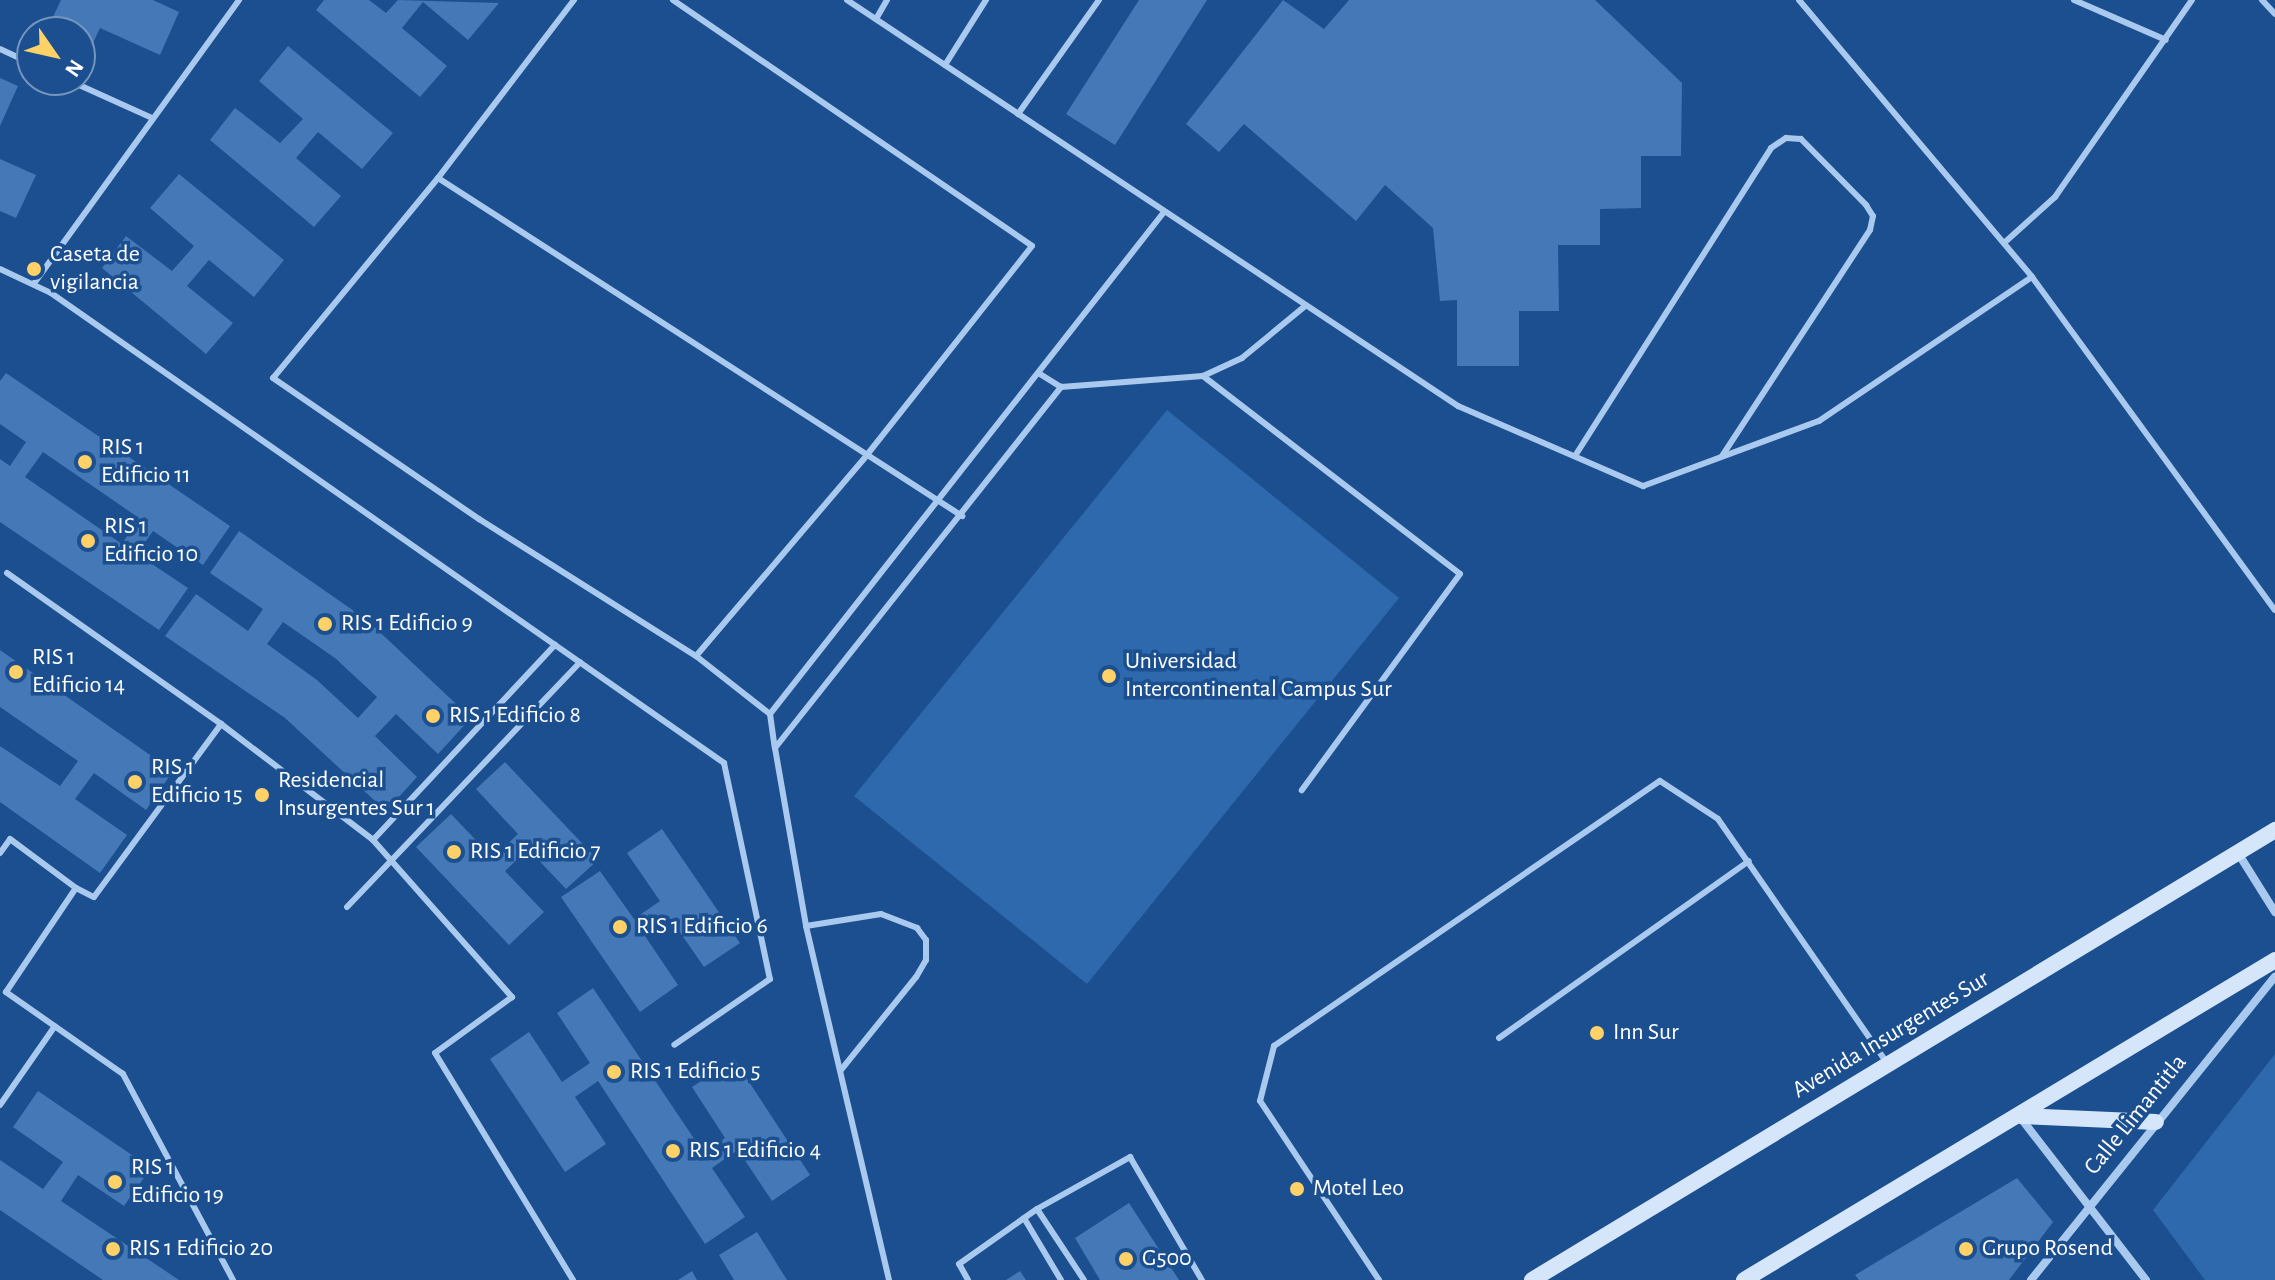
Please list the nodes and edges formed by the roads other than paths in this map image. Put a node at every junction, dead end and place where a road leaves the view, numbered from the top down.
1 (239, 0) edge
2 (574, 0) edge
3 (673, 0) edge
4 (847, 0) edge
5 (887, 0) edge
6 (986, 0) edge
7 (1099, 0) edge
8 (1799, 0) edge
9 (2074, 0) edge
10 (2192, 0) edge
11 (2262, 0) edge
12 (2275, 14) edge
13 (876, 19) junction
14 (2166, 40) junction
15 (945, 65) junction
16 (96, 93) edge
17 (1018, 114) junction
18 (152, 118) junction
19 (438, 178) junction
20 (1164, 212) junction
21 (2004, 243) junction
22 (0, 269) edge
23 (2032, 277) junction
24 (35, 282) junction
25 (1305, 306) junction
26 (1040, 374) junction
27 (1203, 376) junction
28 (1061, 387) junction
29 (868, 454) junction
30 (1575, 456) junction
31 (1722, 457) junction
32 (940, 500) junction
33 (962, 516) junction
34 (7, 573) dead end
35 (2275, 610) edge
36 (555, 645) junction
37 (696, 656) junction
38 (580, 662) junction
39 (770, 714) junction
40 (221, 724) junction
41 (775, 748) junction
42 (1302, 790) dead end
43 (2275, 830) edge
44 (373, 840) junction
45 (0, 853) edge
46 (2238, 853) junction
47 (1749, 861) junction
48 (393, 862) junction
49 (76, 888) junction
50 (347, 907) dead end
51 (2275, 912) edge
52 (806, 926) junction
53 (2275, 960) edge
54 (2275, 977) edge
55 (3, 990) edge
56 (55, 1026) junction
57 (1499, 1038) dead end
58 (674, 1045) dead end
59 (1888, 1065) junction
60 (841, 1070) junction
61 (0, 1105) edge
62 (2020, 1116) junction
63 (2156, 1122) junction
64 (2088, 1206) junction
65 (1037, 1209) junction
66 (1024, 1218) junction
67 (233, 1280) edge
68 (573, 1280) edge
69 (889, 1280) edge
70 (968, 1280) edge
71 (1061, 1280) edge
72 (1084, 1280) edge
73 (1202, 1280) edge
74 (1379, 1280) edge
75 (1532, 1280) edge
76 (1744, 1280) edge
77 (2031, 1280) edge
78 (2146, 1280) edge

1 - 18 lane
2 - 19 lane
3 - 29 lane
4 - 13 lane
5 - 13 lane
6 - 15 lane
7 - 17 lane
8 - 21 lane
9 - 14 lane
10 - 14 lane
11 - 12 lane
13 - 15 lane
14 - 21 lane
15 - 17 lane
16 - 18 lane
17 - 20 lane
18 - 24 lane
19 - 29 lane
19 - 37 lane
20 - 25 lane
20 - 26 lane
21 - 23 lane
22 - 24 lane
23 - 31 lane
23 - 35 lane
24 - 36 lane
25 - 27 lane
25 - 30 lane
26 - 28 lane
26 - 32 lane
27 - 28 lane
27 - 42 lane
28 - 33 lane
29 - 32 lane
29 - 37 lane
30 - 31 lane
30 - 31 lane
32 - 33 lane
32 - 39 lane
33 - 41 lane
34 - 40 lane
36 - 38 lane
36 - 44 lane
37 - 39 lane
38 - 48 lane
38 - 58 lane
39 - 41 lane
40 - 44 lane
40 - 49 lane
41 - 52 lane
43 - 46 main road, Avenida Insurgentes Sur
44 - 48 lane
45 - 49 lane
46 - 51 street
46 - 59 main road, Avenida Insurgentes Sur
47 - 57 lane
47 - 59 lane
47 - 74 lane
48 - 50 lane
48 - 68 lane
49 - 55 lane
52 - 60 lane
52 - 60 lane
53 - 62 main road
54 - 63 street, Calle Limantitla
55 - 56 lane
56 - 61 lane
56 - 67 lane
59 - 75 main road, Avenida Insurgentes Sur
60 - 69 lane
62 - 63 main road
62 - 64 street
62 - 76 main road
63 - 64 street, Calle Limantitla
64 - 77 street, Calle Limantitla
64 - 78 street
65 - 66 lane
65 - 72 lane
65 - 73 lane
66 - 70 lane
66 - 71 lane

